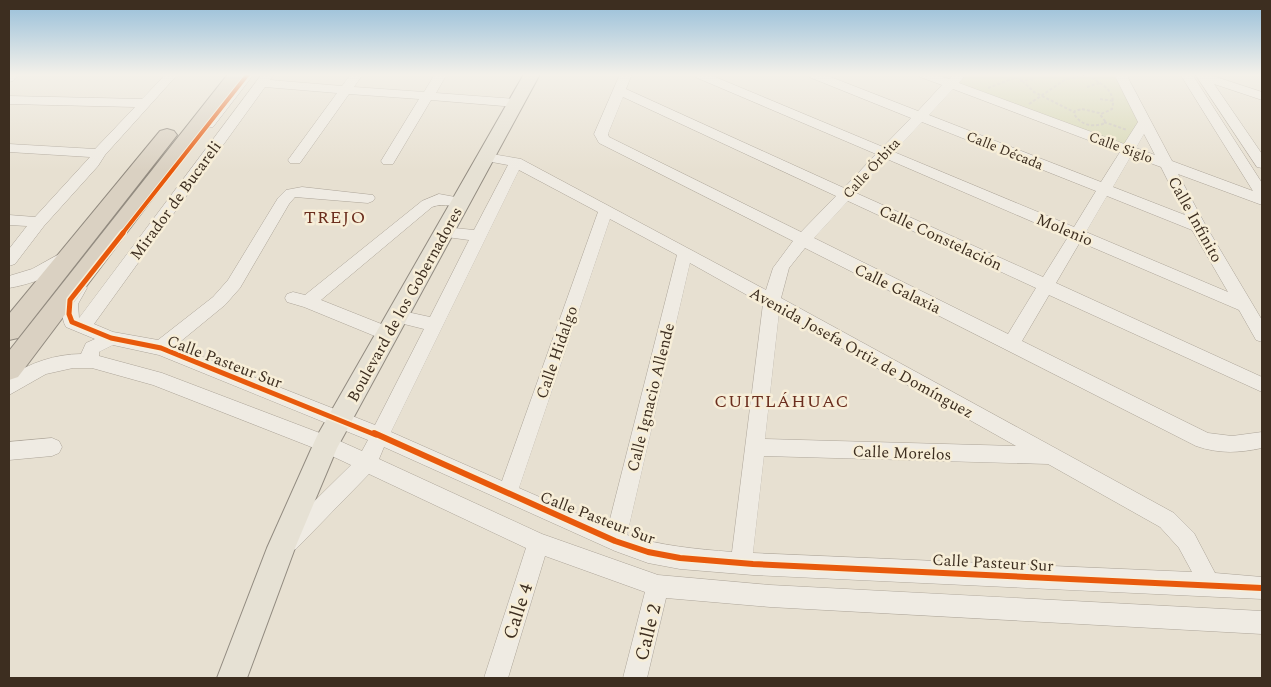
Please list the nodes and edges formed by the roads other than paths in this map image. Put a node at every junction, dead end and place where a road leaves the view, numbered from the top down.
1 (142, 106) edge
2 (192, 106) edge
3 (212, 106) edge
4 (221, 106) edge
5 (222, 106) edge
6 (244, 106) edge
7 (334, 106) edge
8 (421, 106) edge
9 (513, 106) edge
10 (612, 106) edge
11 (653, 106) edge
12 (775, 106) edge
13 (895, 106) edge
14 (929, 106) edge
15 (1011, 106) edge
16 (1137, 106) edge
17 (1206, 106) edge
18 (1224, 106) edge
19 (920, 116) junction
20 (1145, 121) junction
21 (1240, 130) junction
22 (1262, 137) edge
23 (9, 148) edge
24 (177, 150) junction
25 (1128, 150) junction
26 (884, 152) junction
27 (486, 157) junction
28 (9, 158) edge
29 (96, 158) junction
30 (295, 160) dead end
31 (388, 161) dead end
32 (516, 162) junction
33 (1166, 164) junction
34 (1262, 164) edge
35 (1105, 189) junction
36 (1261, 192) edge
37 (847, 194) junction
38 (368, 198) dead end
39 (461, 202) junction
40 (606, 210) junction
41 (9, 220) edge
42 (39, 222) junction
43 (1198, 226) junction
44 (444, 232) junction
45 (1076, 234) junction
46 (479, 236) junction
47 (803, 240) junction
48 (74, 250) junction
49 (685, 253) junction
50 (9, 260) edge
51 (9, 282) edge
52 (1045, 286) junction
53 (772, 302) junction
54 (1246, 306) junction
55 (398, 316) junction
56 (11, 321) edge
57 (436, 325) junction
58 (82, 326) junction
59 (388, 334) junction
60 (1262, 335) edge
61 (111, 338) junction
62 (1010, 344) junction
63 (161, 348) junction
64 (92, 361) junction
65 (9, 370) edge
66 (1262, 386) edge
67 (9, 388) edge
68 (341, 419) junction
69 (380, 438) junction
70 (1262, 440) edge
71 (326, 444) junction
72 (52, 447) dead end
73 (755, 447) junction
74 (9, 451) edge
75 (1049, 456) junction
76 (366, 464) junction
77 (507, 494) junction
78 (615, 541) junction
79 (538, 543) junction
80 (282, 548) junction
81 (741, 563) junction
82 (1208, 584) junction
83 (658, 586) junction
84 (1262, 588) edge
85 (1262, 623) edge
86 (232, 678) edge
87 (496, 678) edge
88 (635, 678) edge

1 - 29 street
2 - 48 highway
3 - 24 highway
4 - 24 highway
5 - 58 street
6 - 58 street, Mirador de Bucareli
7 - 30 street
8 - 31 street
9 - 27 main road, Boulevard de los Gobernadores
10 - 47 street, Calle Galaxia
11 - 37 street, Calle Constelación
12 - 26 street, Molenio
13 - 19 street, Calle Década
14 - 19 street, Calle Órbita
15 - 25 street, Calle Siglo
16 - 20 street, Calle Infinito
17 - 36 street
18 - 21 street
19 - 26 street, Calle Órbita
19 - 35 street, Calle Década
20 - 25 street
20 - 33 street, Calle Infinito
21 - 22 street
21 - 34 street
23 - 29 street
24 - 65 highway
25 - 33 street, Calle Siglo
25 - 35 street
26 - 37 street, Calle Órbita
26 - 45 street, Molenio
27 - 32 street, Avenida Josefa Ortiz de Domínguez
27 - 39 main road, Boulevard de los Gobernadores
28 - 29 street
29 - 42 street
32 - 40 street, Avenida Josefa Ortiz de Domínguez
32 - 46 street
33 - 36 street, Calle Siglo
33 - 43 street, Calle Infinito
35 - 43 street, Calle Década
35 - 45 street
37 - 47 street, Calle Órbita
37 - 52 street, Calle Constelación
38 - 63 street
39 - 44 main road, Boulevard de los Gobernadores
39 - 59 street
40 - 49 street, Avenida Josefa Ortiz de Domínguez
40 - 77 street, Calle Hidalgo
41 - 42 street
42 - 50 street
43 - 54 street, Calle Infinito
44 - 46 street
44 - 55 main road, Boulevard de los Gobernadores
45 - 52 street
45 - 54 street, Molenio
46 - 57 street
47 - 53 street, Calle Órbita
47 - 62 street, Calle Galaxia
48 - 51 street
48 - 56 highway
49 - 53 street, Avenida Josefa Ortiz de Domínguez
49 - 78 street, Calle Ignacio Allende
52 - 62 street
52 - 66 street, Calle Constelación
53 - 73 street, Calle Órbita
53 - 75 street, Avenida Josefa Ortiz de Domínguez
54 - 60 street, Calle Infinito
55 - 57 street
55 - 59 main road, Boulevard de los Gobernadores
57 - 69 street
58 - 61 street, Calle Pasteur Sur
59 - 68 main road, Boulevard de los Gobernadores
61 - 63 street, Calle Pasteur Sur
61 - 64 street
62 - 70 street, Calle Galaxia
63 - 68 street, Calle Pasteur Sur
64 - 67 street
64 - 71 street
68 - 69 street, Calle Pasteur Sur
68 - 71 main road, Boulevard de los Gobernadores
69 - 76 street
69 - 77 street, Calle Pasteur Sur
71 - 76 street
71 - 80 main road, Boulevard de los Gobernadores
72 - 74 street
73 - 75 street, Calle Morelos
73 - 81 street, Calle Órbita
75 - 82 street, Avenida Josefa Ortiz de Domínguez
76 - 79 street
76 - 80 street
77 - 78 street, Calle Pasteur Sur
78 - 81 street, Calle Pasteur Sur
79 - 83 street
79 - 87 street, Calle 4
80 - 86 main road, Boulevard de los Gobernadores
81 - 82 street, Calle Pasteur Sur
82 - 84 street, Calle Pasteur Sur
83 - 85 street
83 - 88 street, Calle 2

